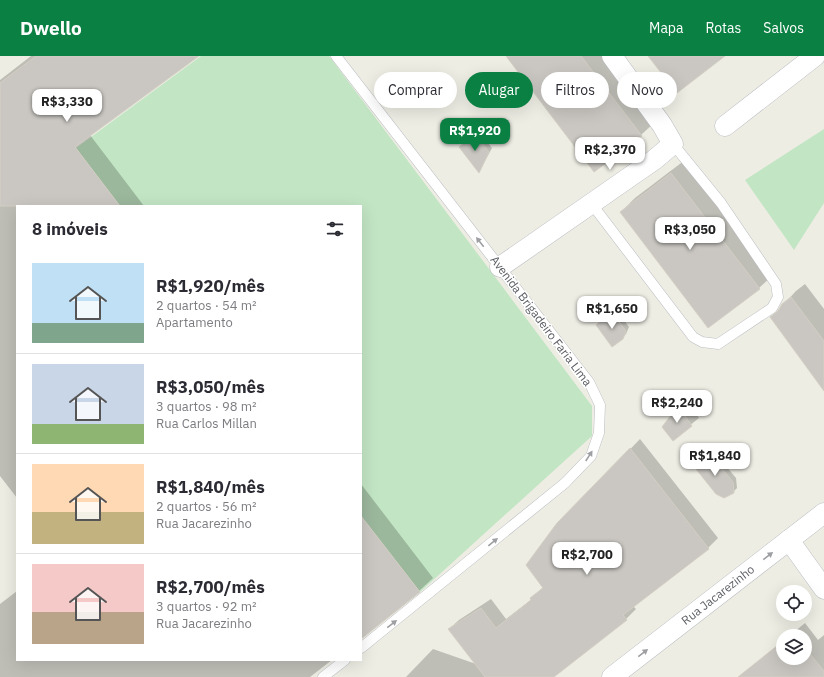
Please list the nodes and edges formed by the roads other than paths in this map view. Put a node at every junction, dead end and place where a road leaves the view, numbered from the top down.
1 (336, 56) edge
2 (612, 56) edge
3 (815, 56) edge
4 (725, 126) dead end
5 (673, 144) junction
6 (591, 204) junction
7 (500, 267) junction
8 (824, 513) edge
9 (788, 540) junction
10 (824, 589) edge
11 (362, 647) edge
12 (344, 661) edge
13 (323, 677) edge
14 (612, 677) edge

7 -> 1 lane, Avenida Brigadeiro Faria Lima
2 - 5 street
3 - 4 street
5 - 6 street
5 - 6 lane
6 - 7 street
11 -> 7 lane, Avenida Brigadeiro Faria Lima
8 - 9 street, Rua Jacarezinho
9 - 10 street
14 -> 9 street, Rua Jacarezinho
12 - 13 lane

